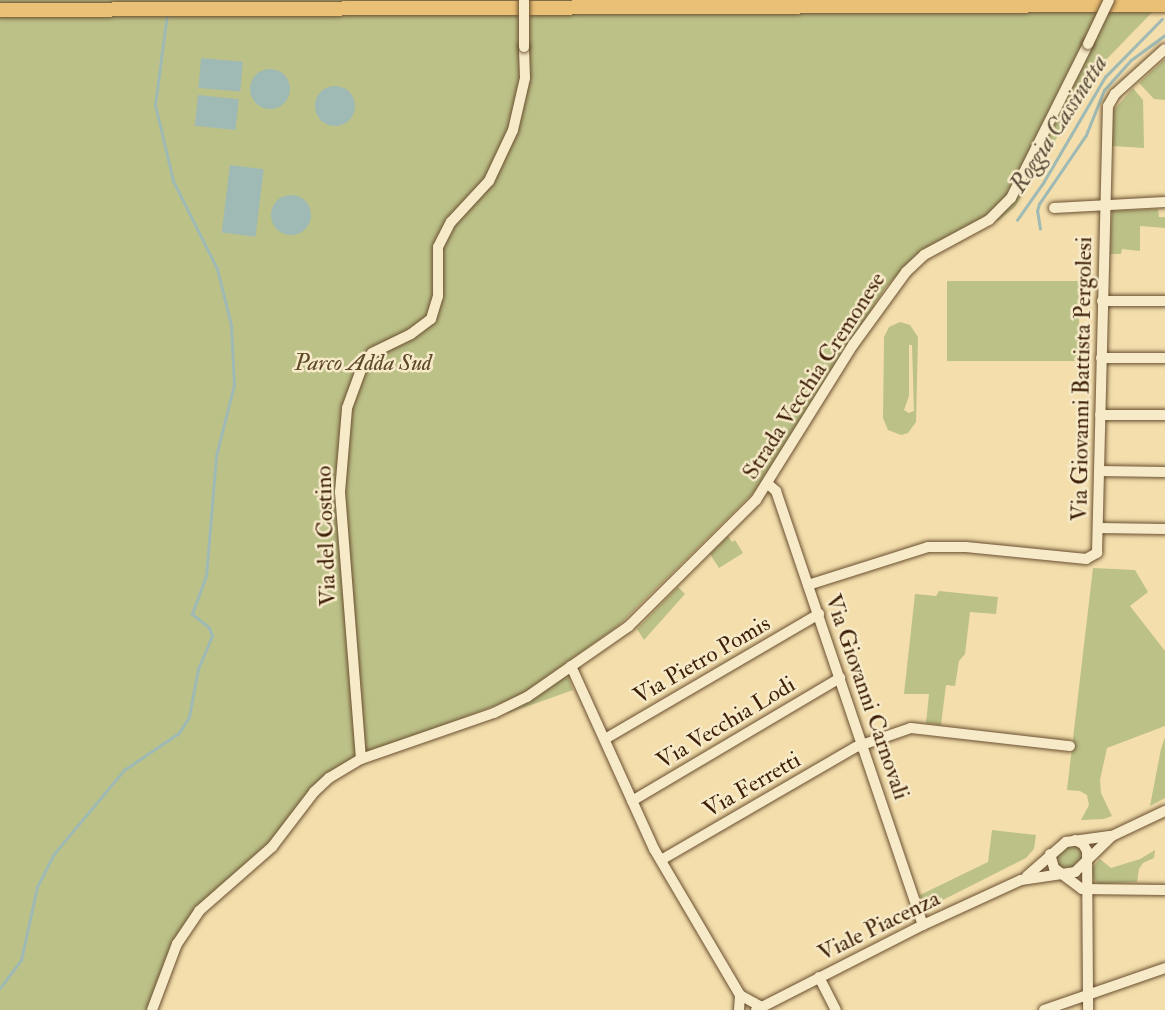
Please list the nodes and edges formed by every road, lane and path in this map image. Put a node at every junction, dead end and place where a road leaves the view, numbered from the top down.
1 (524, 0) edge
2 (1110, 0) edge
3 (1165, 5) edge
4 (0, 10) edge
5 (1165, 49) edge
6 (1165, 202) edge
7 (1105, 203) junction
8 (1054, 208) dead end
9 (1102, 301) junction
10 (1165, 301) edge
11 (1101, 358) junction
12 (1165, 358) edge
13 (1100, 415) junction
14 (1165, 415) edge
15 (1100, 471) junction
16 (1165, 472) edge
17 (768, 484) junction
18 (1098, 528) junction
19 (1165, 529) edge
20 (808, 584) junction
21 (818, 614) junction
22 (571, 666) junction
23 (840, 678) junction
24 (604, 739) junction
25 (863, 745) junction
26 (1070, 746) dead end
27 (362, 759) junction
28 (632, 801) junction
29 (1165, 811) edge
30 (1112, 836) junction
31 (1075, 840) junction
32 (1049, 854) junction
33 (661, 860) junction
34 (1086, 863) junction
35 (1061, 874) junction
36 (1021, 880) junction
37 (1087, 889) junction
38 (1165, 890) edge
39 (923, 925) junction
40 (1165, 968) edge
41 (819, 977) junction
42 (740, 995) junction
43 (1088, 995) junction
44 (759, 1008) edge
45 (152, 1010) edge
46 (739, 1010) edge
47 (835, 1010) edge
48 (1044, 1010) edge
49 (1088, 1010) edge

1 - 27 street, Via del Costino, bridge
2 - 17 street, Strada Vecchia Cremonese, bridge
3 - 4 highway
5 - 7 street, Via Giovanni Battista Pergolesi
6 - 7 street
7 - 8 street
7 - 9 street, Via Giovanni Battista Pergolesi
9 - 10 street
9 - 11 street, Via Giovanni Battista Pergolesi
11 - 12 street
11 - 13 street, Via Giovanni Battista Pergolesi
13 - 14 street
13 - 15 street, Via Giovanni Battista Pergolesi
15 - 16 street
15 - 18 street, Via Giovanni Battista Pergolesi
17 - 20 street, Via Giovanni Carnovali
17 - 22 street, Strada Vecchia Cremonese
18 - 19 street
18 - 20 street, Via Giovanni Battista Pergolesi
20 - 21 street, Via Giovanni Carnovali
21 - 23 street, Via Giovanni Carnovali
21 - 24 street, Via Pietro Pomis
22 - 24 street
22 - 27 street, Strada Vecchia Cremonese
23 - 25 street, Via Giovanni Carnovali
23 - 28 street, Via Vecchia Lodi
24 - 28 street
25 - 26 street, Via Ferretti
25 - 33 street, Via Ferretti
25 - 39 street, Via Giovanni Carnovali
27 - 45 street, Strada Vecchia Cremonese
28 - 33 street
29 - 30 street
30 - 31 street
30 - 34 street
31 - 32 street
31 - 34 street
32 - 35 street
32 - 36 street, Viale Piacenza
33 - 42 street
34 - 35 street
34 - 37 street
35 - 36 street, Viale Piacenza
35 - 37 street
36 - 39 street, Viale Piacenza
37 - 38 street
37 - 43 street
39 - 41 street, Viale Piacenza
40 - 43 street
41 - 44 street, Viale Piacenza
41 - 47 street
42 - 44 street
42 - 46 street
43 - 48 street
43 - 49 street

